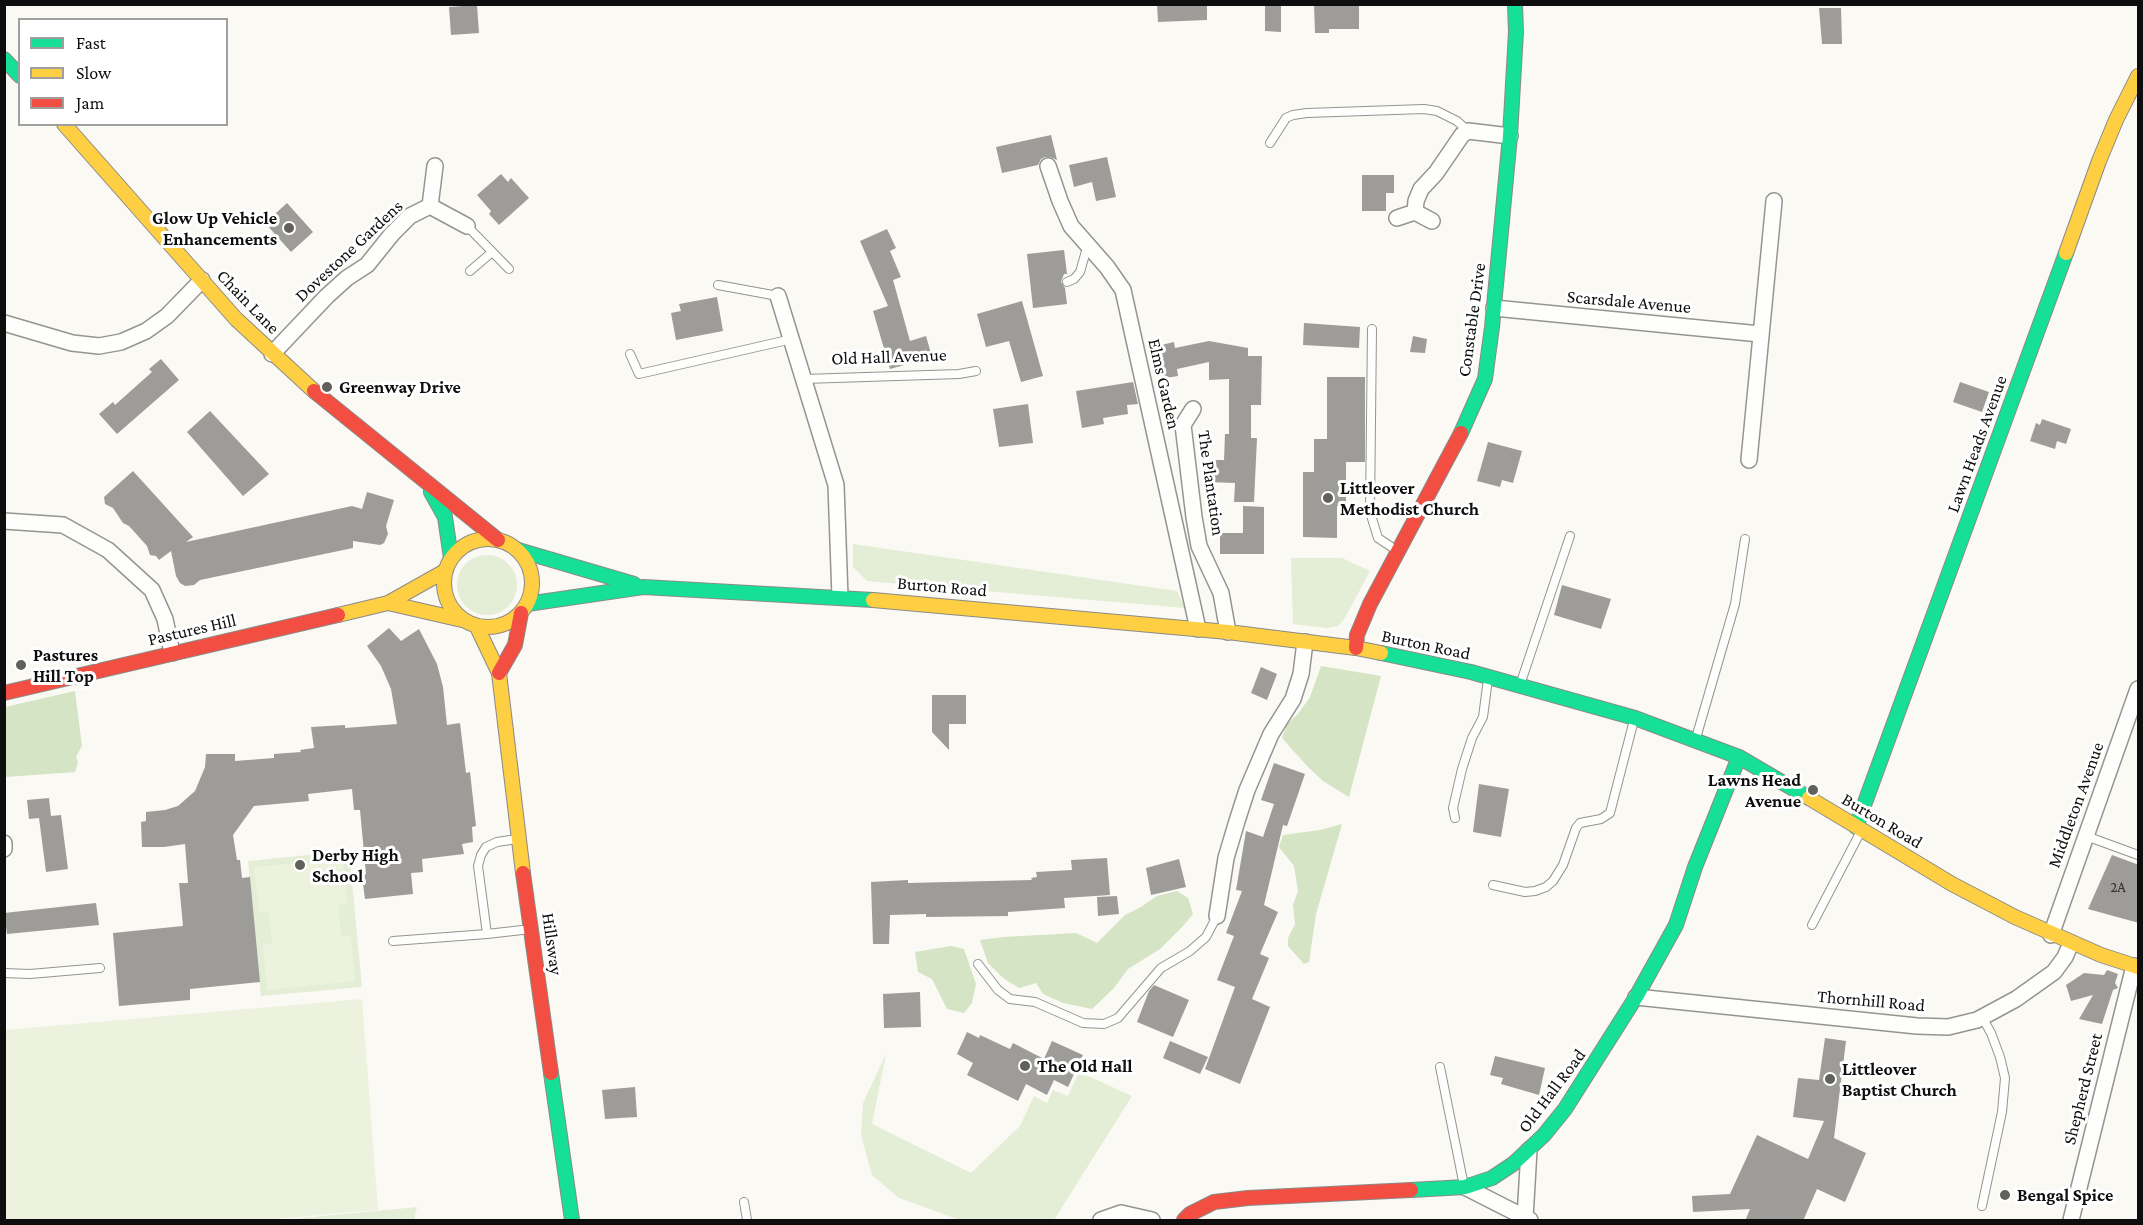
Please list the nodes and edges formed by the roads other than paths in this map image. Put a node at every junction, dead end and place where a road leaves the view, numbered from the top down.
1 (1515, 4) edge
2 (4, 59) edge
3 (18, 74) edge
4 (2139, 76) edge
5 (66, 126) edge
6 (1468, 131) junction
7 (1510, 136) junction
8 (1270, 143) dead end
9 (435, 166) dead end
10 (1048, 166) dead end
11 (1774, 201) dead end
12 (430, 206) junction
13 (1415, 212) junction
14 (1397, 218) dead end
15 (1432, 221) dead end
16 (467, 226) joint
17 (1088, 244) junction
18 (491, 253) junction
19 (509, 269) dead end
20 (470, 271) dead end
21 (202, 280) junction
22 (1067, 282) dead end
23 (718, 285) dead end
24 (778, 296) joint
25 (1494, 308) junction
26 (4, 322) edge
27 (1372, 328) dead end
28 (1760, 334) junction
29 (792, 339) junction
30 (272, 354) junction
31 (630, 354) dead end
32 (976, 371) dead end
33 (804, 380) junction
34 (1193, 409) dead end
35 (1749, 460) dead end
36 (426, 484) junction
37 (4, 521) edge
38 (1570, 536) dead end
39 (1746, 539) dead end
40 (498, 540) junction
41 (518, 550) junction
42 (1398, 551) junction
43 (451, 558) junction
44 (445, 571) junction
45 (643, 587) junction
46 (840, 597) junction
47 (388, 603) junction
48 (524, 609) junction
49 (462, 620) junction
50 (477, 627) junction
51 (1198, 629) junction
52 (1228, 632) junction
53 (1305, 642) junction
54 (1356, 648) junction
55 (172, 653) junction
56 (499, 673) junction
57 (1488, 677) junction
58 (1520, 686) junction
59 (2139, 689) edge
60 (4, 693) edge
61 (1635, 718) junction
62 (1696, 740) junction
63 (1739, 757) junction
64 (1455, 818) dead end
65 (1858, 828) junction
66 (2086, 836) junction
67 (518, 839) junction
68 (4, 843) edge
69 (4, 849) edge
70 (2139, 855) edge
71 (1493, 885) dead end
72 (1217, 916) joint
73 (1812, 925) dead end
74 (531, 928) junction
75 (487, 934) junction
76 (2051, 935) junction
77 (393, 940) dead end
78 (2071, 943) junction
79 (978, 964) dead end
80 (2136, 967) edge
81 (100, 968) dead end
82 (4, 973) edge
83 (1636, 997) junction
84 (1982, 1017) junction
85 (1440, 1067) dead end
86 (1529, 1150) junction
87 (1465, 1187) junction
88 (744, 1202) dead end
89 (1982, 1206) dead end
90 (1528, 1219) edge
91 (572, 1221) edge
92 (747, 1221) edge
93 (1101, 1221) edge
94 (1152, 1221) edge
95 (1184, 1221) edge
96 (2071, 1221) edge

1 - 7 street, Constable Drive
2 - 3 street
4 - 65 street, Lawn Heads Avenue
5 - 21 street, Chain Lane
6 - 7 street
6 - 8 lane
6 - 13 street
7 - 25 street, Constable Drive
9 - 12 street, Dovestone Gardens
10 - 17 street, Elms Garden
11 - 28 street
12 - 16 street, Dovestone Gardens
12 - 30 street, Dovestone Gardens
13 - 14 street
13 - 15 street
16 - 18 lane, Dovestone Gardens
17 - 22 lane
17 - 51 street, Elms Garden
18 - 19 lane, Dovestone Gardens
18 - 20 lane
21 - 26 street
21 - 30 street, Chain Lane
23 - 24 lane
24 - 29 street
25 - 28 street, Scarsdale Avenue
25 - 42 street, Constable Drive
27 - 42 lane
28 - 35 street
29 - 31 lane
29 - 33 street
30 - 36 street, Chain Lane
32 - 33 lane, Old Hall Avenue
33 - 46 street
34 - 52 street, The Plantation
36 - 40 street, Chain Lane
36 - 43 street, Chain Lane
37 - 55 street
38 - 58 lane
39 - 62 lane
40 - 41 street
40 - 43 street
41 - 45 street, Burton Road
41 - 48 street
42 - 54 street, Constable Drive
43 - 44 street
44 - 47 street, Pastures Hill
44 - 49 street
45 - 46 street, Burton Road
45 - 48 street, Burton Road
46 - 51 street, Burton Road
47 - 49 street, Pastures Hill
47 - 55 street, Pastures Hill
48 - 50 street
48 - 56 street
49 - 50 street
50 - 56 street, Hillsway
51 - 52 street, Burton Road
52 - 53 street, Burton Road
53 - 54 street, Burton Road
53 - 72 street
54 - 57 street, Burton Road
55 - 60 street, Pastures Hill
56 - 67 street, Hillsway
57 - 58 street, Burton Road
57 - 64 lane
58 - 61 street, Burton Road
59 - 66 street, Middleton Avenue
61 - 62 street, Burton Road
61 - 71 lane
62 - 63 street, Burton Road
63 - 65 street, Burton Road
63 - 83 street, Old Hall Road
65 - 73 lane
65 - 76 street, Burton Road
66 - 70 lane
66 - 76 street, Middleton Avenue
67 - 74 street, Hillsway
67 - 75 lane
68 - 69 street
72 - 79 lane
74 - 75 lane
74 - 91 street, Hillsway
75 - 77 lane
76 - 78 street, Burton Road
78 - 80 street, Burton Road
78 - 84 street, Thornhill Road
80 - 96 street, Shepherd Street
81 - 82 lane
83 - 84 street, Thornhill Road
83 - 86 street, Old Hall Road
84 - 89 lane
85 - 87 lane
86 - 87 street, Old Hall Road
86 - 90 street
87 - 90 street
87 - 95 street, Old Hall Road
88 - 92 lane
93 - 94 street

